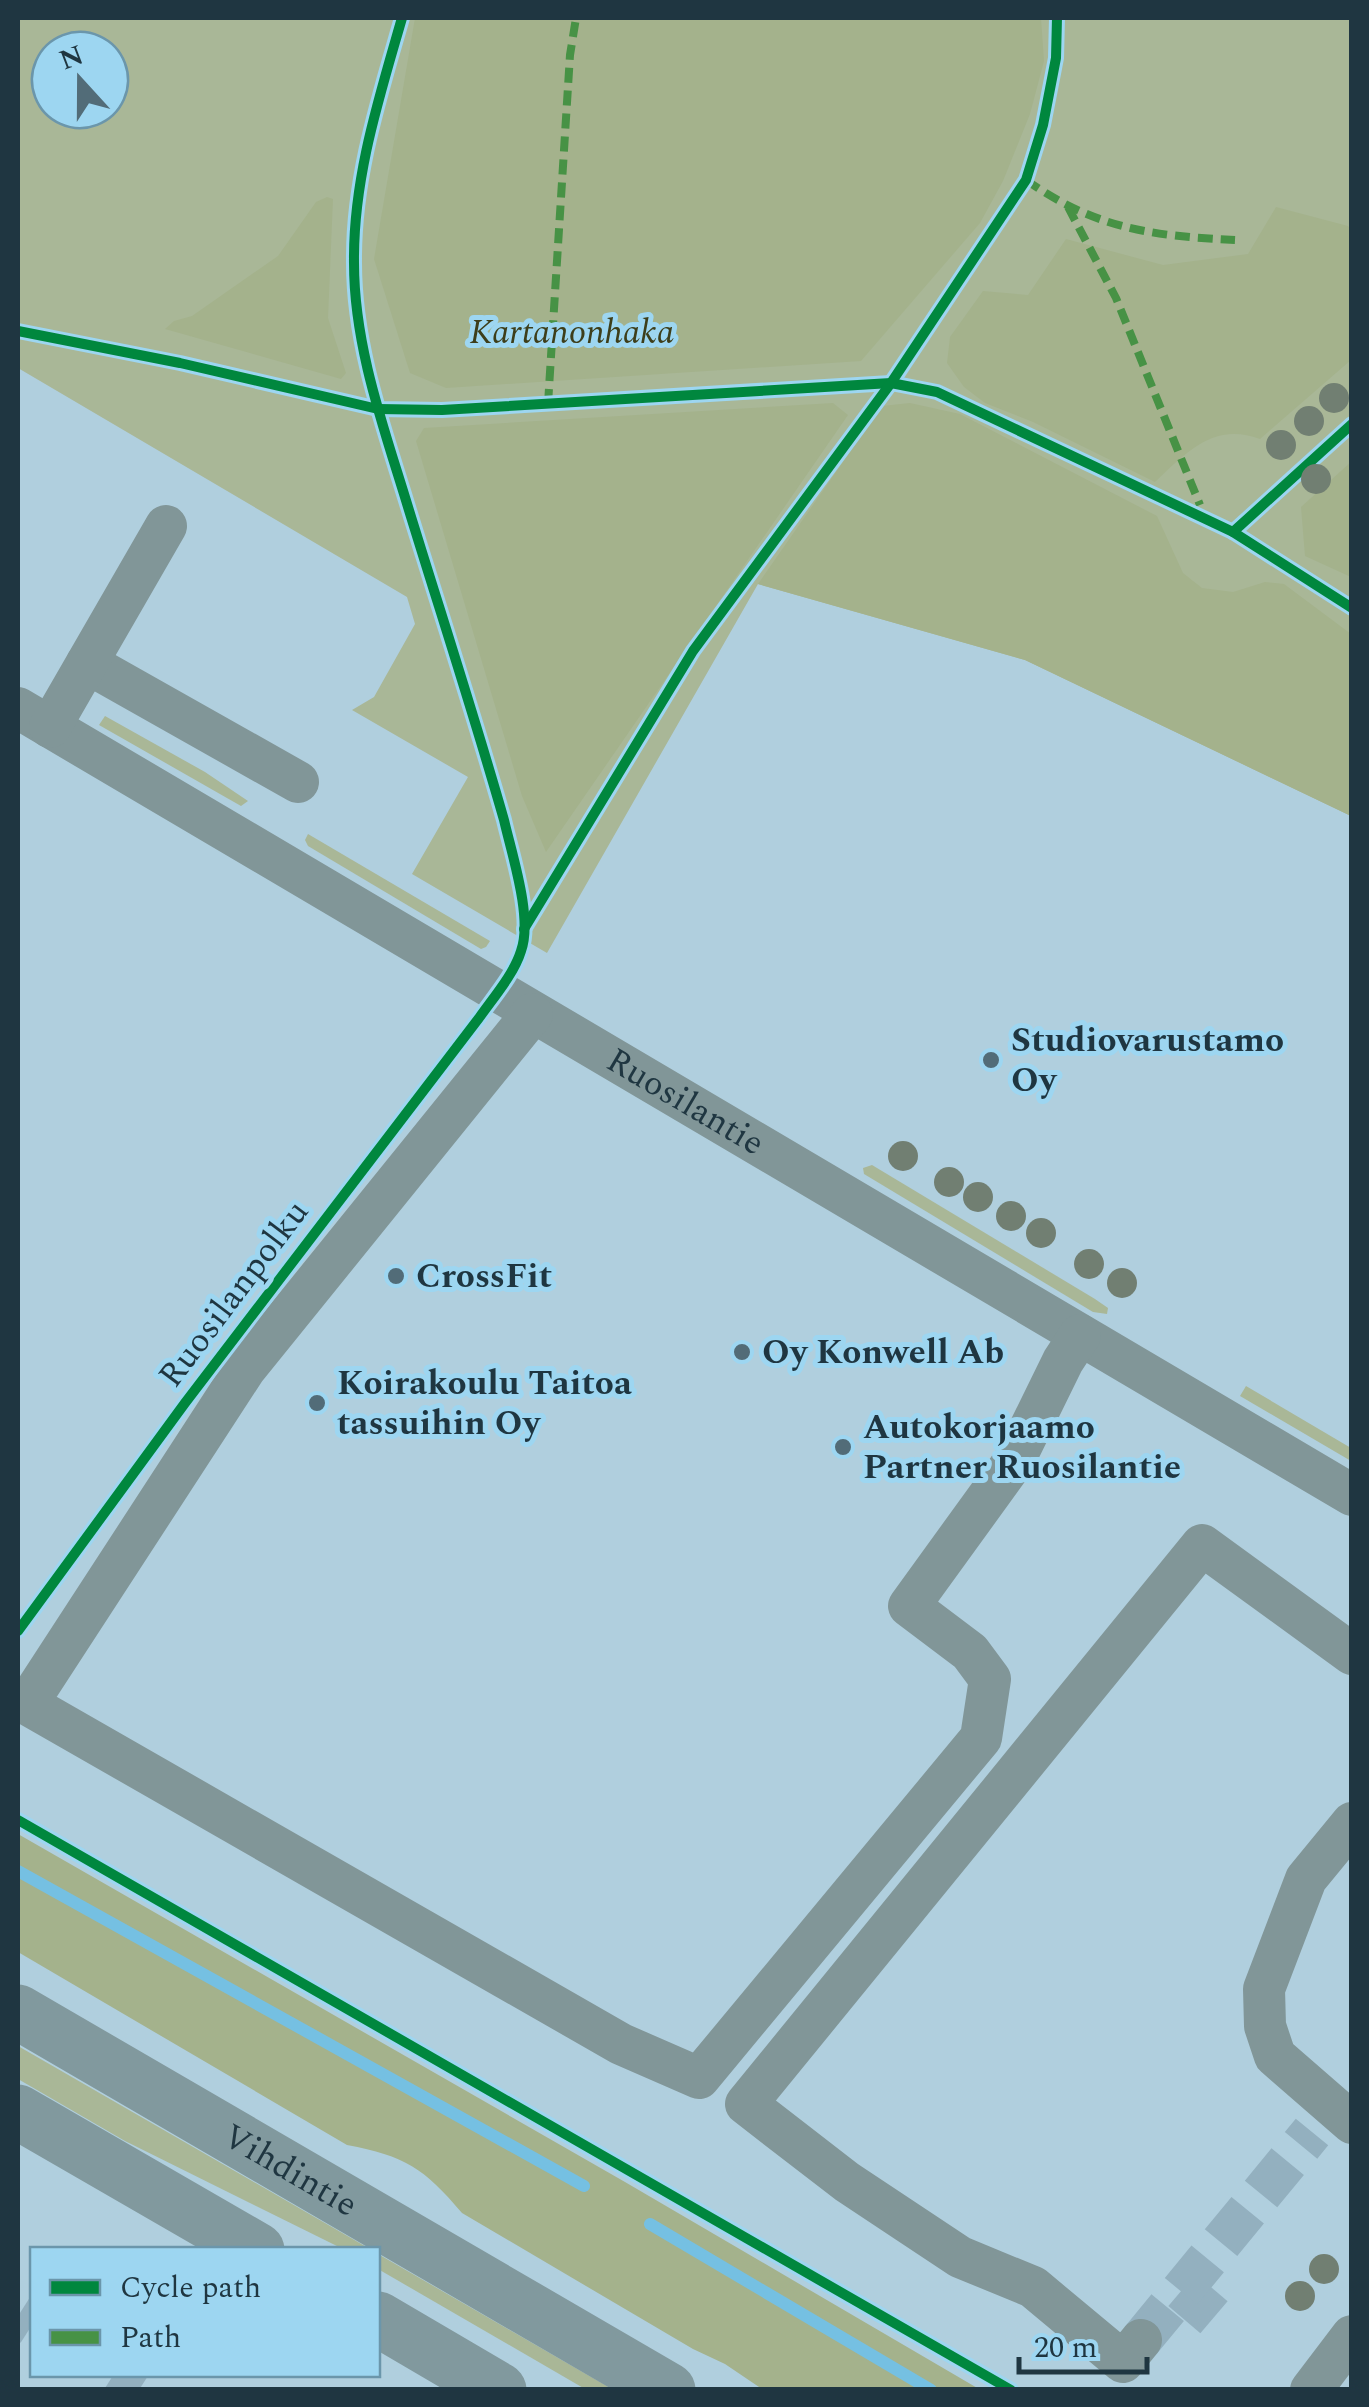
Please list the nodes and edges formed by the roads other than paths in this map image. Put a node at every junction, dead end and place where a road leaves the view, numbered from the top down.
1 (166, 526) dead end
2 (87, 663) junction
3 (34, 717) edge
4 (298, 782) dead end
5 (532, 1014) junction
6 (1080, 1335) junction
7 (1352, 1494) edge
8 (1352, 1654) edge
9 (1352, 1823) edge
10 (18, 2012) edge
11 (18, 2112) edge
12 (1332, 2121) edge
13 (252, 2247) edge
14 (380, 2320) edge
15 (1352, 2336) edge
16 (1141, 2340) tunnel mouth
17 (498, 2390) edge
18 (668, 2390) edge
19 (1311, 2390) edge

1 - 2 street
2 - 3 street
2 - 4 street
3 - 5 street, Ruosilantie
5 - 6 street, Ruosilantie
5 - 6 street
6 - 7 street, Ruosilantie
8 - 16 street
9 - 12 street
10 - 18 main road, Vihdintie
11 - 13 main road
14 - 17 main road
15 - 19 street

